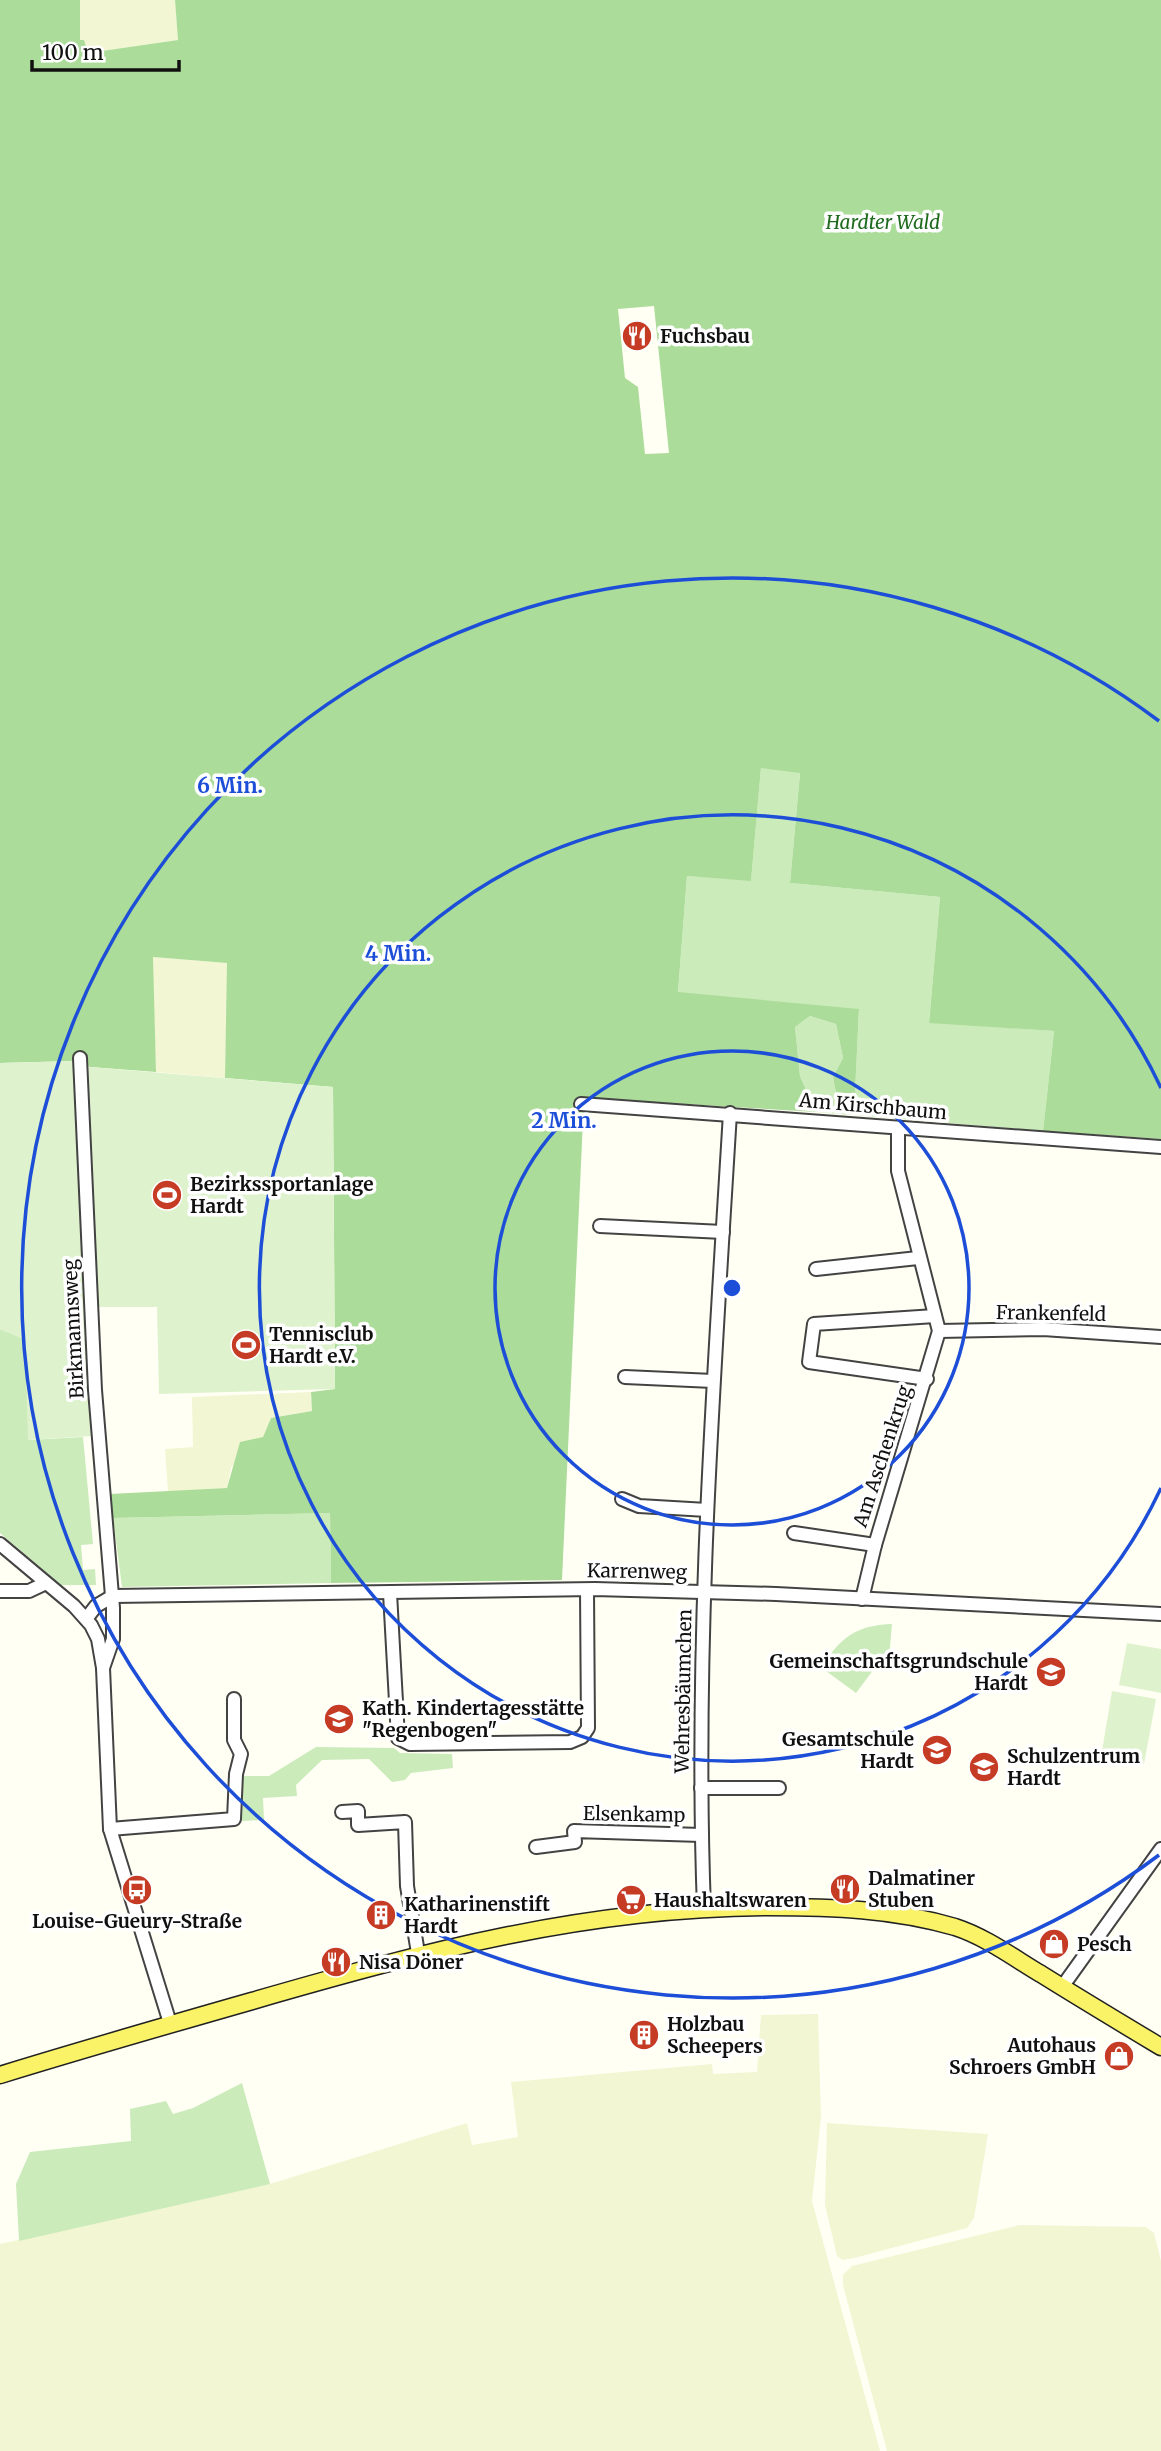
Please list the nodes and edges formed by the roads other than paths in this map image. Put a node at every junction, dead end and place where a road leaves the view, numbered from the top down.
1 (80, 1058) dead end
2 (581, 1104) dead end
3 (730, 1113) junction
4 (898, 1128) junction
5 (1161, 1147) edge
6 (600, 1226) dead end
7 (723, 1231) junction
8 (918, 1258) junction
9 (816, 1269) dead end
10 (935, 1316) junction
11 (939, 1331) junction
12 (1161, 1337) edge
13 (625, 1377) dead end
14 (927, 1379) junction
15 (713, 1381) junction
16 (622, 1499) dead end
17 (707, 1510) junction
18 (794, 1533) dead end
19 (0, 1544) edge
20 (875, 1545) junction
21 (46, 1583) junction
22 (587, 1590) junction
23 (0, 1591) edge
24 (704, 1591) junction
25 (390, 1593) junction
26 (862, 1599) junction
27 (113, 1602) junction
28 (1161, 1614) edge
29 (86, 1619) junction
30 (103, 1668) junction
31 (234, 1699) dead end
32 (701, 1787) junction
33 (779, 1788) dead end
34 (342, 1812) dead end
35 (110, 1829) junction
36 (701, 1835) junction
37 (536, 1847) dead end
38 (1158, 1858) edge
39 (704, 1909) junction
40 (418, 1954) junction
41 (1062, 1987) junction
42 (170, 2022) junction
43 (1161, 2047) edge
44 (0, 2075) edge

1 - 27 street, Birkmannsweg
2 - 3 street, Am Kirschbaum
3 - 4 street, Am Kirschbaum
3 - 7 street, Wehresbäumchen
4 - 5 street, Am Kirschbaum
4 - 8 street, Am Aschenkrug
6 - 7 street
7 - 15 street, Wehresbäumchen
8 - 9 street
8 - 10 street, Am Aschenkrug
10 - 11 street, Am Aschenkrug
10 - 14 street, Am Aschenkrug
11 - 12 street, Frankenfeld
11 - 14 street, Am Aschenkrug
13 - 15 street
14 - 20 street, Am Aschenkrug
15 - 17 street, Wehresbäumchen
16 - 17 street
17 - 24 street, Wehresbäumchen
18 - 20 street, Am Aschenkrug
19 - 21 street
20 - 26 street, Am Aschenkrug
21 - 23 street
21 - 29 street
22 - 24 street, Karrenweg
22 - 25 street, Karrenweg
22 - 25 street
24 - 26 street, Karrenweg
24 - 32 street, Wehresbäumchen
25 - 27 street, Karrenweg
26 - 28 street, Karrenweg
27 - 29 street
27 - 30 street
29 - 30 street
30 - 35 street
31 - 35 street
32 - 33 street, Wehresbäumchen
32 - 36 street, Wehresbäumchen
34 - 40 street
35 - 42 street
36 - 37 street, Elsenkamp
36 - 39 street, Wehresbäumchen
38 - 41 street
39 - 40 main road
39 - 41 main road
40 - 42 main road
41 - 43 main road
42 - 44 main road

